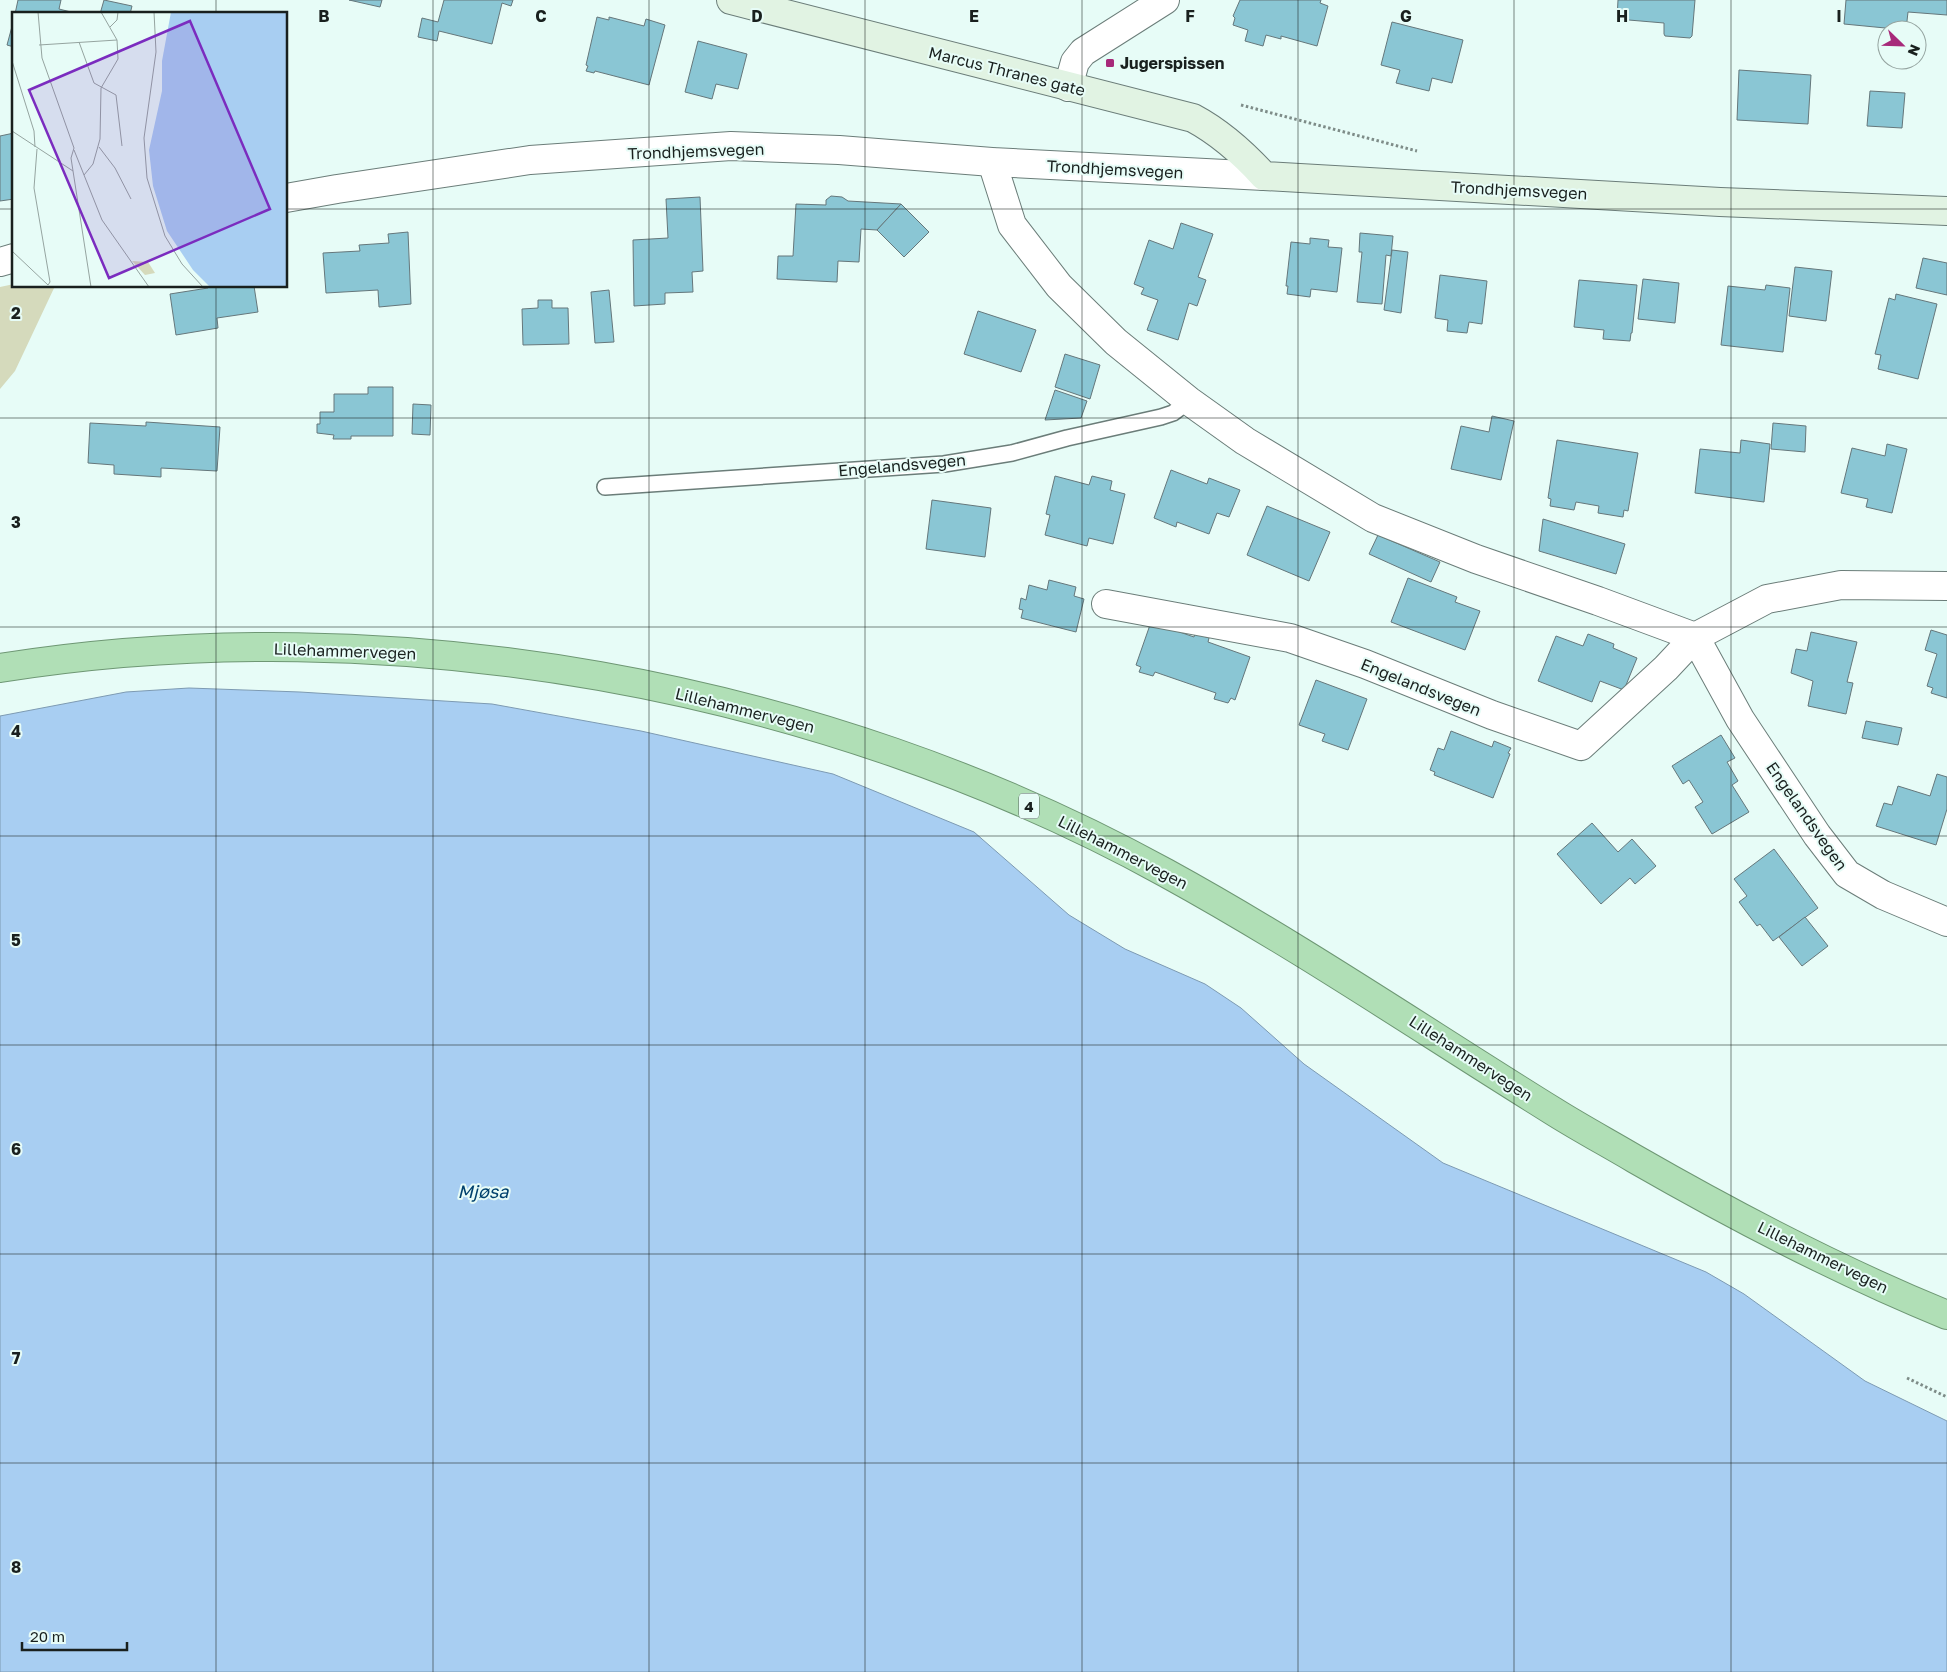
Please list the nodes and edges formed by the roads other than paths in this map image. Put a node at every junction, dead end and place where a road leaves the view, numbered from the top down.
1 (731, 0) edge
2 (1165, 0) edge
3 (1068, 87) junction
4 (992, 162) junction
5 (1264, 176) junction
6 (288, 198) edge
7 (1947, 211) edge
8 (1189, 401) junction
9 (605, 487) dead end
10 (1947, 586) edge
11 (1106, 604) dead end
12 (1694, 638) junction
13 (0, 668) edge
14 (1947, 922) edge
15 (1947, 1315) edge

1 - 3 main road, Marcus Thranes gate
2 - 3 street
3 - 5 main road, Marcus Thranes gate
4 - 5 street, Trondhjemsvegen
4 - 6 street, Trondhjemsvegen
4 - 8 street
5 - 7 main road, Trondhjemsvegen
8 - 9 lane, Engelandsvegen
8 - 12 street
10 - 12 street
11 - 12 street, Engelandsvegen
12 - 14 street, Engelandsvegen
13 - 15 highway, Lillehammervegen / 4

